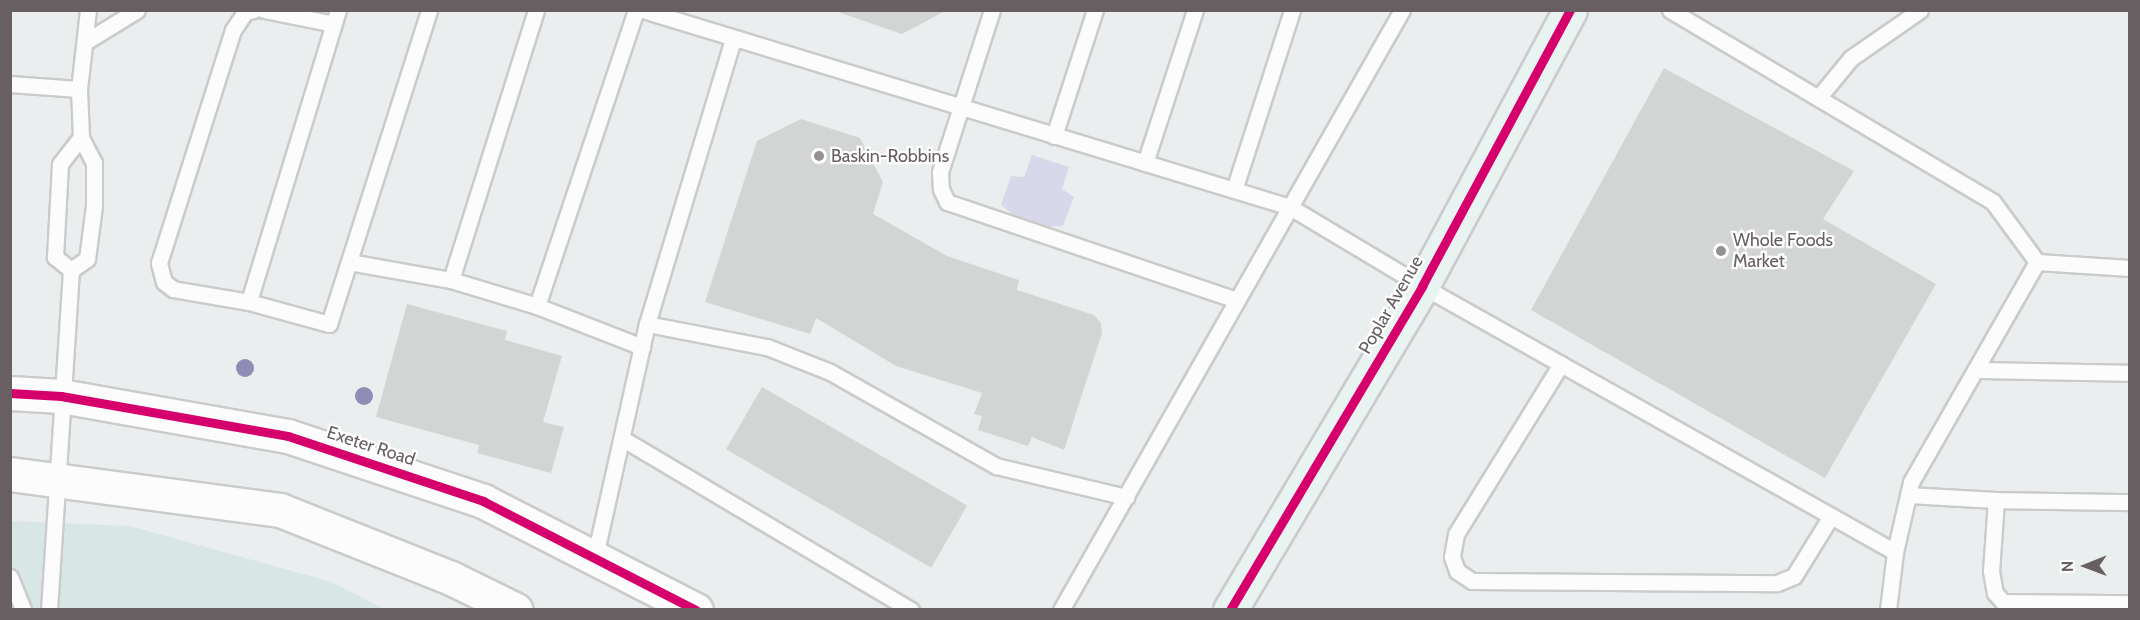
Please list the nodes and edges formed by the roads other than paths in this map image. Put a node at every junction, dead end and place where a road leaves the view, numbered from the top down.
1 (88, 10) edge
2 (137, 10) edge
3 (254, 10) edge
4 (264, 10) edge
5 (429, 10) edge
6 (536, 10) edge
7 (636, 10) edge
8 (643, 10) edge
9 (992, 10) edge
10 (1095, 10) edge
11 (1195, 10) edge
12 (1292, 10) edge
13 (1402, 10) edge
14 (1570, 10) edge
15 (1670, 10) edge
16 (1920, 10) edge
17 (336, 17) edge
18 (733, 39) junction
19 (85, 42) junction
20 (10, 84) edge
21 (79, 89) junction
22 (1818, 98) junction
23 (960, 109) junction
24 (1054, 136) junction
25 (81, 137) junction
26 (1145, 163) junction
27 (1234, 190) junction
28 (1290, 207) junction
29 (349, 262) junction
30 (2037, 262) junction
31 (2130, 268) edge
32 (71, 270) junction
33 (451, 280) junction
34 (1422, 286) junction
35 (1237, 300) junction
36 (249, 302) junction
37 (537, 306) junction
38 (647, 324) junction
39 (642, 347) junction
40 (1561, 364) junction
41 (1975, 370) junction
42 (2130, 373) edge
43 (10, 393) edge
44 (61, 396) junction
45 (623, 439) junction
46 (10, 474) edge
47 (56, 477) junction
48 (1908, 495) junction
49 (1125, 497) junction
50 (1996, 500) junction
51 (2130, 502) edge
52 (1831, 516) junction
53 (1896, 552) junction
54 (595, 556) junction
55 (10, 577) edge
56 (2130, 603) edge
57 (24, 609) edge
58 (49, 609) edge
59 (516, 609) edge
60 (696, 609) edge
61 (911, 609) edge
62 (1061, 609) edge
63 (1230, 609) edge
64 (1888, 609) edge

1 - 19 lane
2 - 19 lane
3 - 36 lane
4 - 17 lane
5 - 29 lane
6 - 33 lane
7 - 37 lane
8 - 18 lane
9 - 23 lane
10 - 24 lane
11 - 26 lane
12 - 27 lane
13 - 28 lane
14 - 34 main road, Poplar Avenue
15 - 22 lane
16 - 22 lane
17 - 36 lane
18 - 23 lane
18 - 38 lane
19 - 21 lane
20 - 21 lane
21 - 25 lane
22 - 30 lane
23 - 24 lane
23 - 35 lane
24 - 26 lane
25 - 32 lane
25 - 32 lane
26 - 27 lane
27 - 28 lane
28 - 34 lane
28 - 35 lane
29 - 33 lane
29 - 36 lane
30 - 31 lane
30 - 41 lane
32 - 44 lane
33 - 37 lane
34 - 40 lane
34 - 63 main road, Poplar Avenue
35 - 49 lane
37 - 39 lane
38 - 39 lane
38 - 49 lane
39 - 45 lane
40 - 52 lane
40 - 52 lane
41 - 42 lane
41 - 48 lane
43 - 44 street, Exeter Road
44 - 47 lane
44 - 54 street, Exeter Road
45 - 54 lane
45 - 61 lane
46 - 47 street
47 - 58 lane
47 - 59 street
48 - 50 lane
48 - 53 lane
49 - 62 lane
50 - 51 lane
50 - 56 lane
52 - 53 lane
53 - 64 lane
54 - 60 street, Exeter Road
55 - 57 lane

